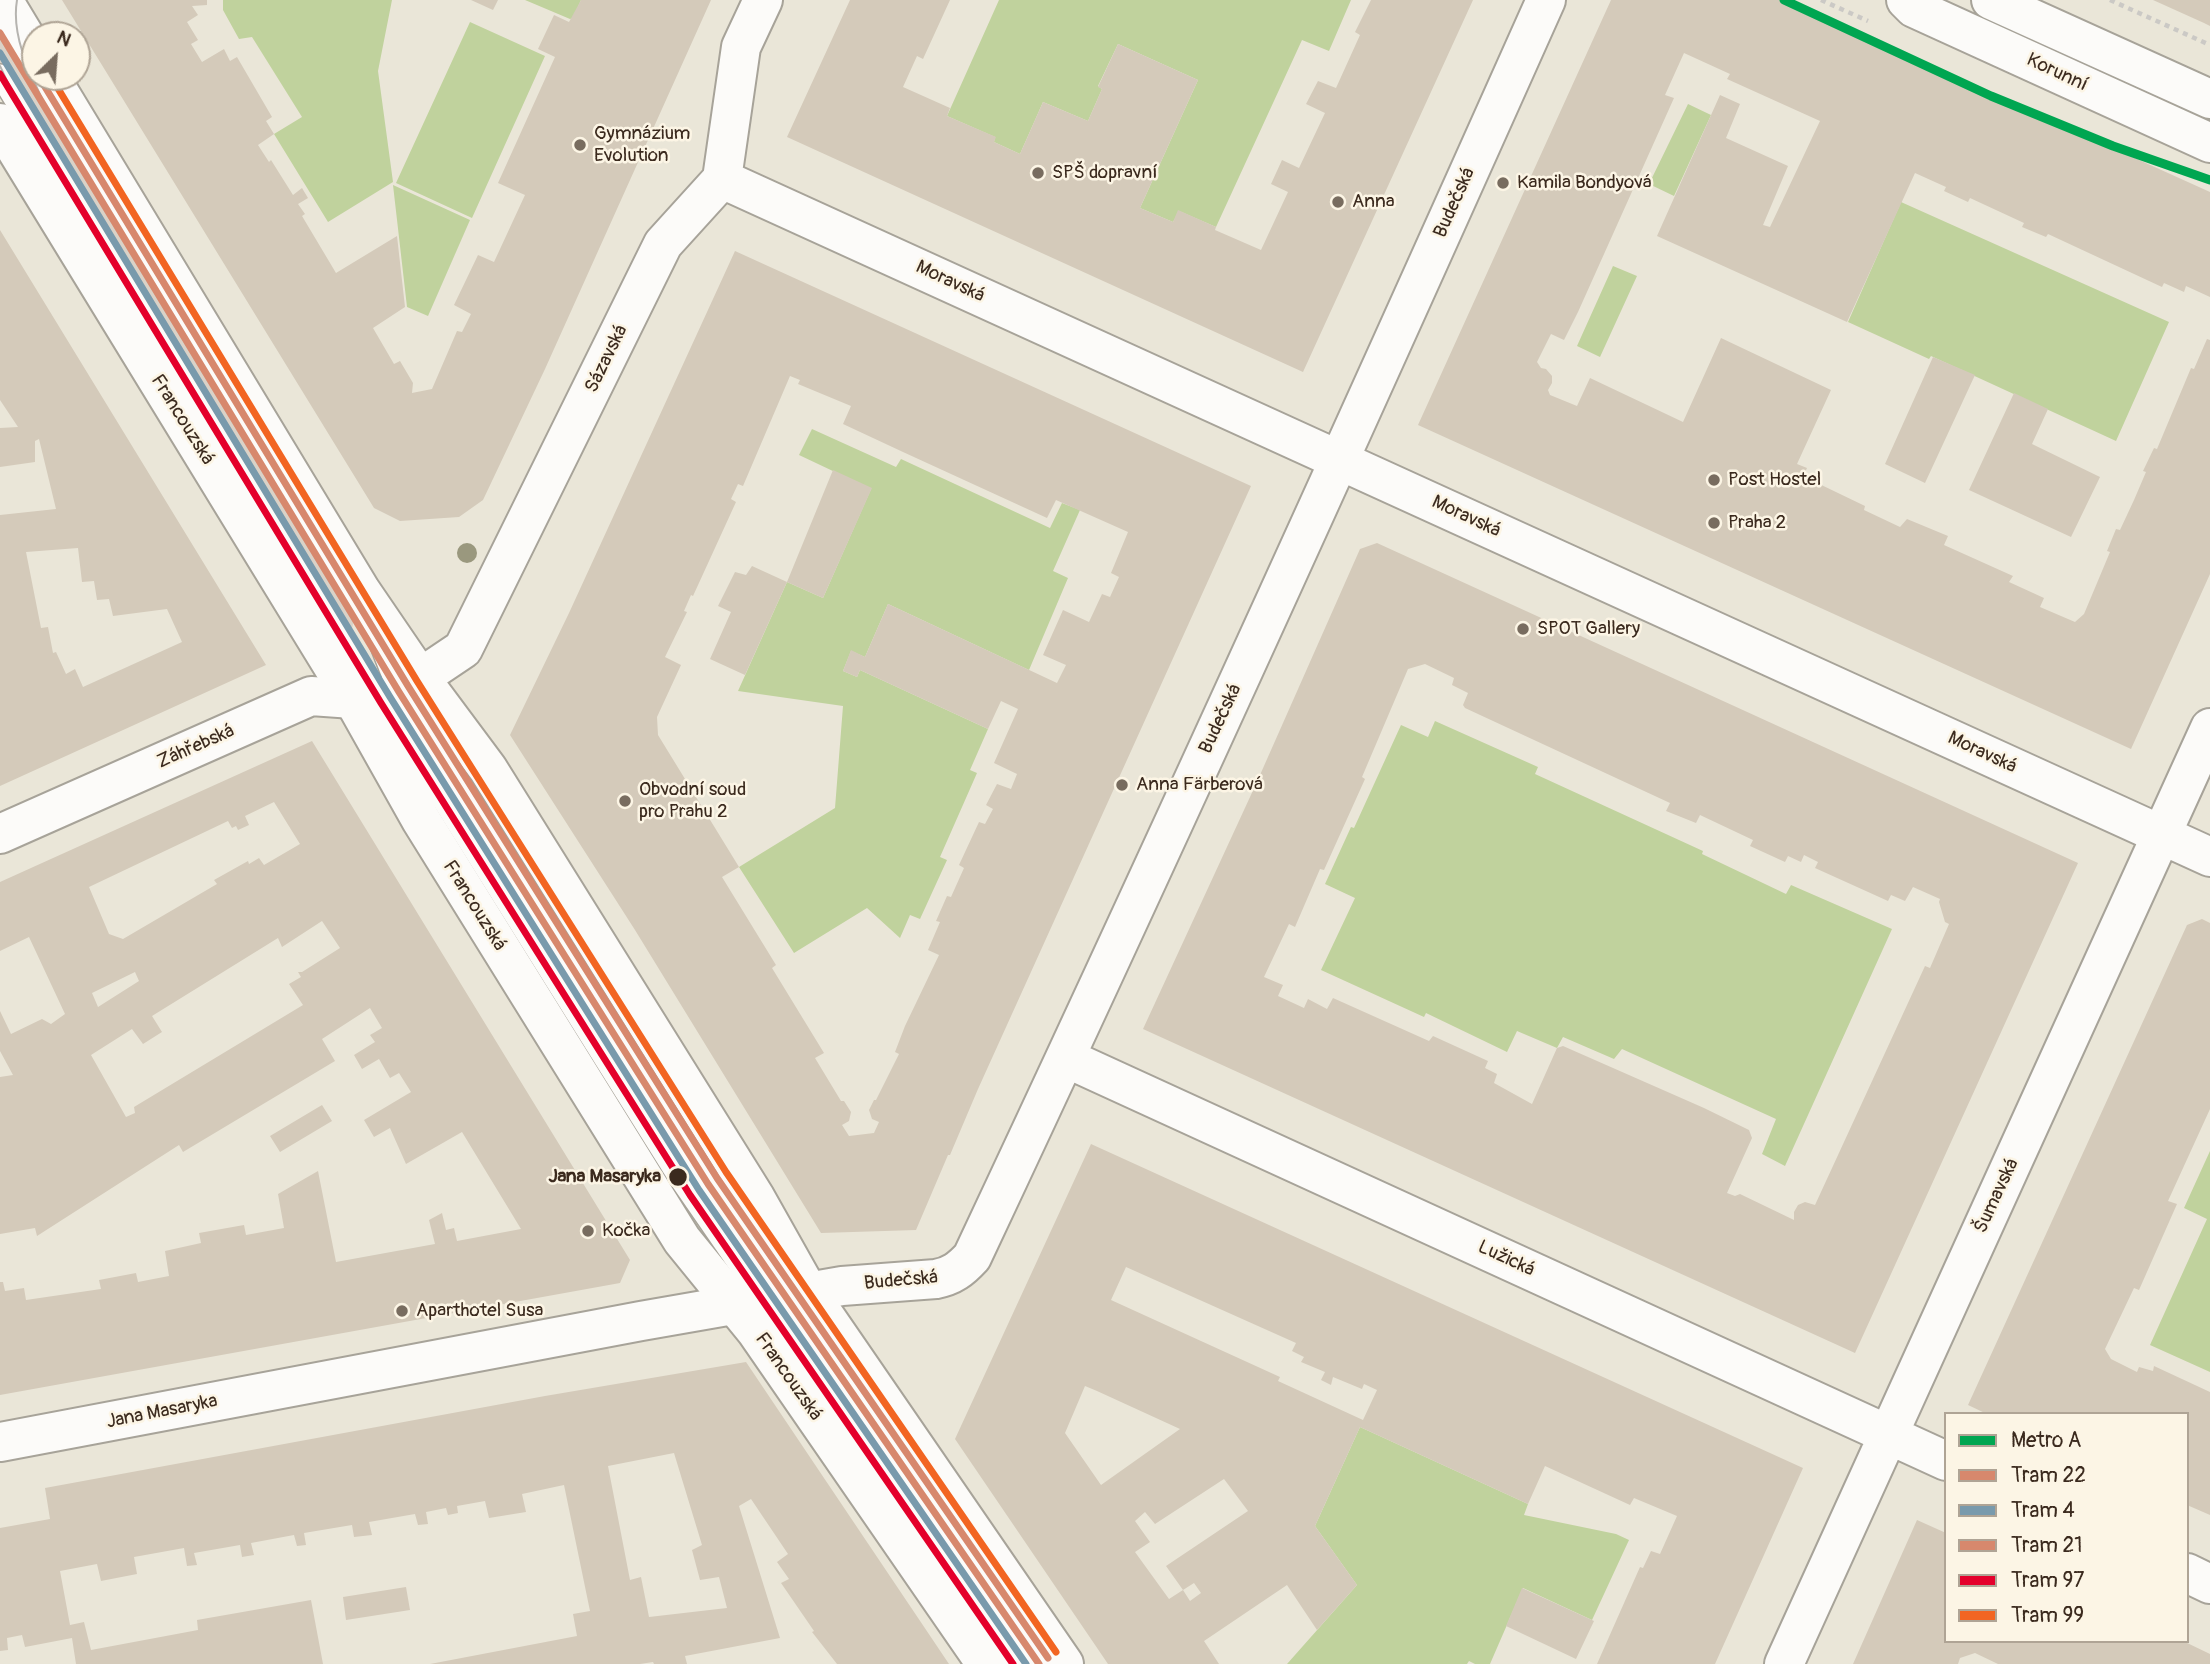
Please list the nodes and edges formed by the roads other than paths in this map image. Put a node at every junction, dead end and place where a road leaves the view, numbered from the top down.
1 (4, 0) edge
2 (763, 0) edge
3 (1546, 0) edge
4 (1906, 0) edge
5 (1991, 0) edge
6 (21, 29) edge
7 (0, 75) edge
8 (58, 91) edge
9 (2210, 99) edge
10 (0, 123) edge
11 (2210, 144) edge
12 (722, 179) junction
13 (1340, 460) junction
14 (388, 692) junction
15 (2210, 728) edge
16 (0, 834) edge
17 (2162, 835) junction
18 (2210, 857) edge
19 (1066, 1058) junction
20 (773, 1299) junction
21 (1889, 1434) junction
22 (0, 1442) edge
23 (1944, 1460) edge
24 (2189, 1574) edge
25 (2210, 1584) edge
26 (986, 1664) edge
27 (1016, 1664) edge
28 (1039, 1664) edge
29 (1064, 1664) edge
30 (1784, 1664) edge

1 - 6 street
2 - 12 street
3 - 13 street, Budečská
4 - 11 street, Korunní
5 - 9 street, Korunní
7 - 14 lane
8 - 14 street, Francouzská
10 - 14 street, Francouzská
12 - 13 street, Moravská
12 - 14 street, Sázavská
13 - 17 street, Moravská
13 - 19 street, Budečská
14 - 16 street, Záhřebská
14 - 20 street, Francouzská
14 - 20 street, Francouzská
15 - 17 street, Šumavská
17 - 18 street, Moravská
17 - 21 street, Šumavská
19 - 20 street, Budečská
19 - 21 street, Lužická
20 - 22 street, Jana Masaryka
20 - 26 street, Francouzská
20 - 27 lane
20 - 28 lane
20 - 29 street, Francouzská
21 - 23 street, Lužická
21 - 30 street, Šumavská
24 - 25 street

